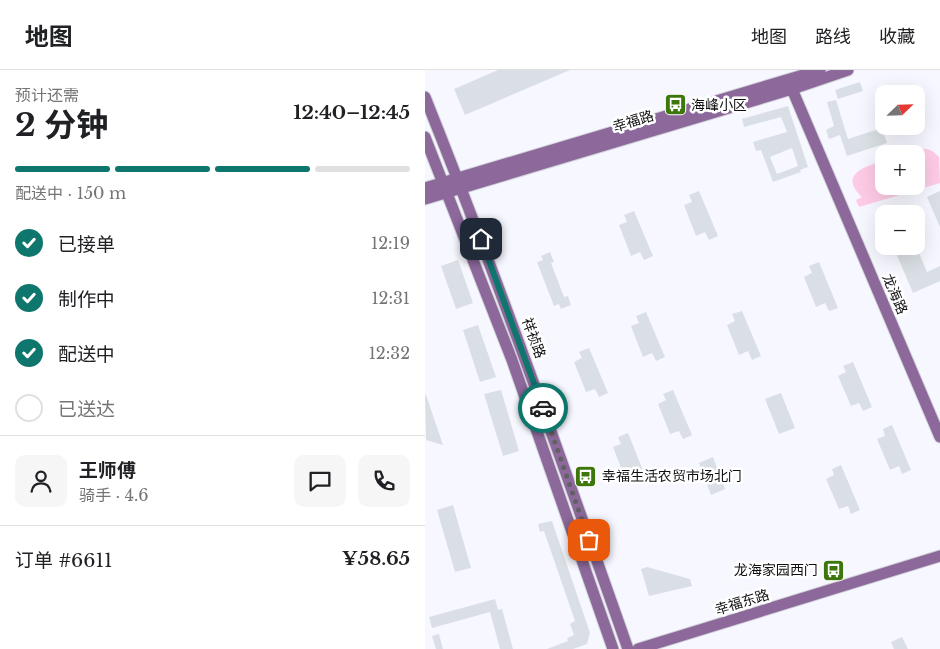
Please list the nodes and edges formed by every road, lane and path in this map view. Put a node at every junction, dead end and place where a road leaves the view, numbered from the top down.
1 (820, 70) edge
2 (849, 70) edge
3 (790, 85) junction
4 (425, 97) edge
5 (425, 137) edge
6 (460, 183) junction
7 (445, 187) junction
8 (425, 188) edge
9 (425, 199) edge
10 (940, 437) edge
11 (940, 556) edge
12 (613, 649) edge
13 (627, 649) edge
14 (638, 649) edge

1 - 3 street, 幸福路
2 - 3 street, 幸福路
3 - 6 street, 幸福路
3 - 10 street, 龙海路
4 - 6 street, 祥祯路
5 - 7 street, 祥祯路
6 - 7 street, 幸福路
6 - 13 street, 祥祯路
7 - 8 street, 幸福路
7 - 9 street, 幸福路
7 - 12 street, 祥祯路
11 - 14 street, 幸福东路

